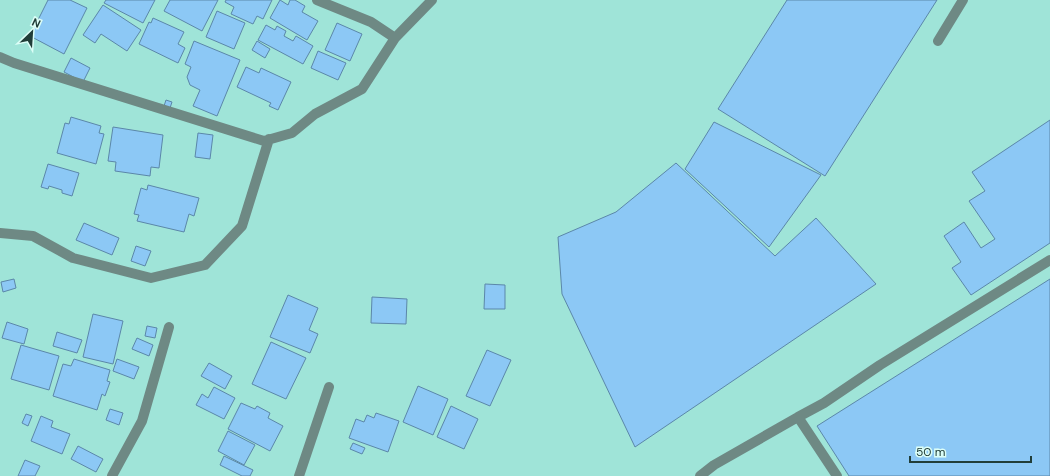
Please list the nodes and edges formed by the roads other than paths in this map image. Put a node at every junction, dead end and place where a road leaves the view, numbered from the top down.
1 (317, 0) edge
2 (432, 0) edge
3 (963, 0) edge
4 (395, 38) junction
5 (938, 41) dead end
6 (0, 57) edge
7 (269, 140) junction
8 (0, 232) edge
9 (1050, 260) edge
10 (169, 327) dead end
11 (329, 386) dead end
12 (798, 416) junction
13 (112, 476) edge
14 (299, 476) edge
15 (700, 476) edge
16 (838, 476) edge

1 - 4 street
2 - 4 street
3 - 5 street
4 - 7 street
6 - 7 street
7 - 8 street
9 - 12 street
10 - 13 street
11 - 14 street
12 - 15 street
12 - 16 street

